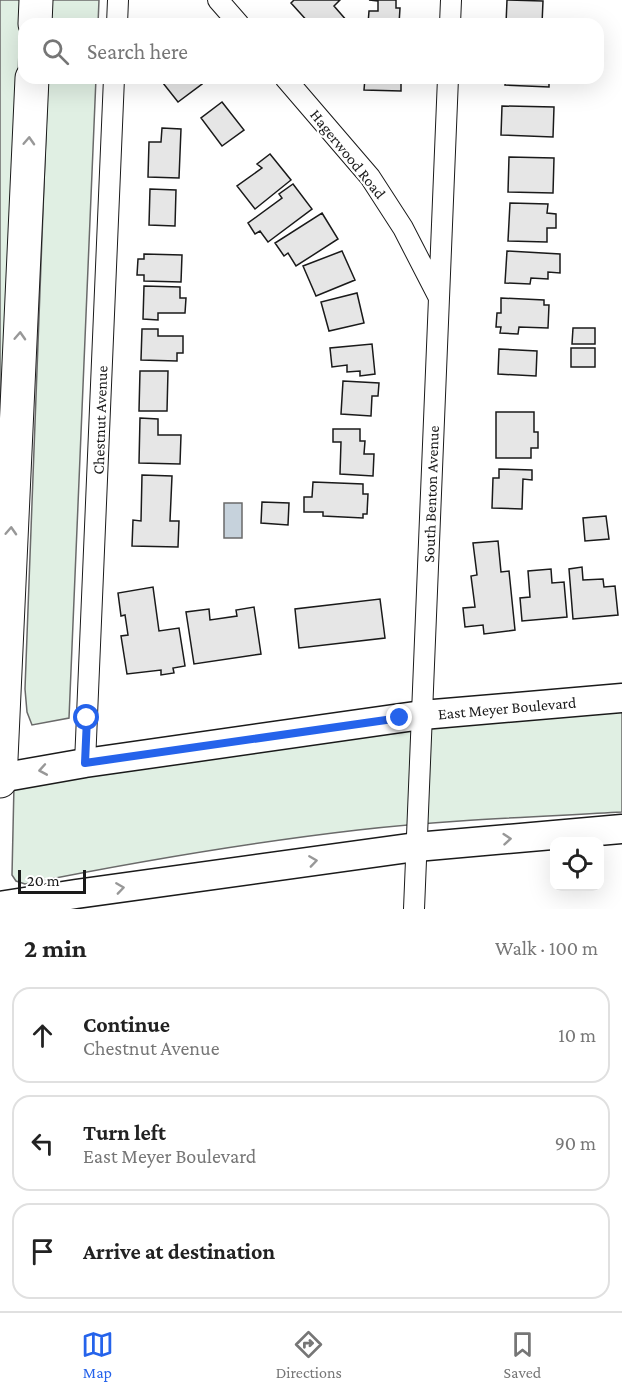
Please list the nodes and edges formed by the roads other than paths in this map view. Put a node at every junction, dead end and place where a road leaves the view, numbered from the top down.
1 (36, 0) edge
2 (118, 0) edge
3 (218, 0) edge
4 (451, 0) edge
5 (34, 18) edge
6 (117, 18) edge
7 (234, 18) edge
8 (450, 18) edge
9 (32, 84) edge
10 (114, 84) edge
11 (290, 84) edge
12 (448, 84) edge
13 (439, 297) junction
14 (622, 698) edge
15 (422, 715) junction
16 (85, 763) junction
17 (0, 779) edge
18 (622, 829) edge
19 (416, 847) junction
20 (76, 901) edge
21 (0, 906) edge
22 (414, 909) edge

1 - 5 highway
2 - 6 street
3 - 7 street
4 - 8 street
17 -> 9 highway
10 - 16 street, Chestnut Avenue
11 - 13 street, Hagerwood Road
12 - 13 street, South Benton Avenue
13 - 15 street, South Benton Avenue
14 - 15 main road, East Meyer Boulevard
15 - 16 main road, East Meyer Boulevard
15 - 19 street, South Benton Avenue
16 -> 17 main road, East Meyer Boulevard
19 -> 18 main road
20 -> 19 main road
19 - 22 street, South Benton Avenue
20 - 21 main road

